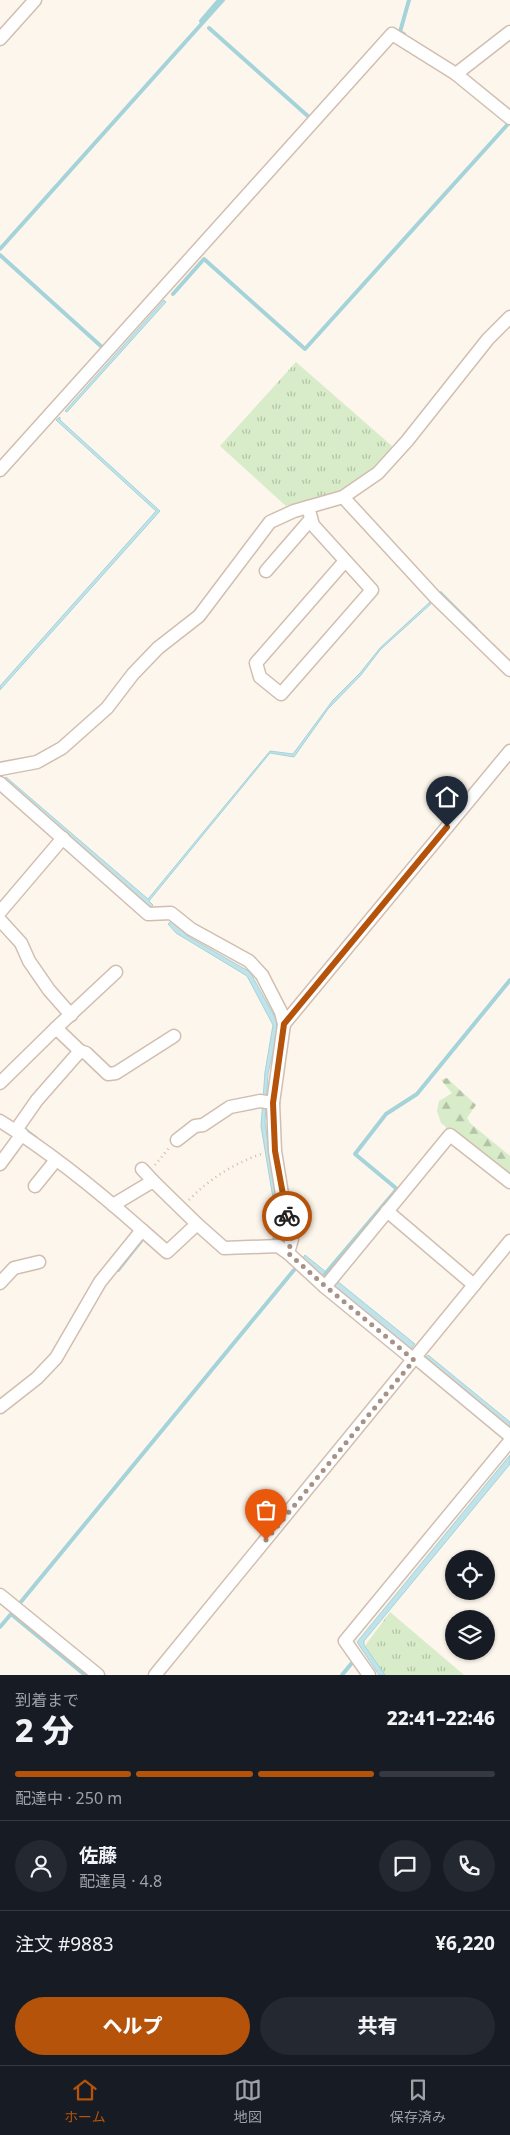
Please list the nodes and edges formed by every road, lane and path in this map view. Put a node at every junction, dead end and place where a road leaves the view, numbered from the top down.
1 (35, 0) edge
2 (510, 32) edge
3 (0, 39) edge
4 (456, 74) junction
5 (510, 118) edge
6 (510, 316) edge
7 (0, 470) edge
8 (343, 496) junction
9 (310, 513) junction
10 (345, 561) junction
11 (266, 571) dead end
12 (510, 670) edge
13 (510, 751) edge
14 (1, 767) edge
15 (0, 783) edge
16 (63, 838) junction
17 (0, 912) edge
18 (0, 920) edge
19 (116, 972) dead end
20 (71, 1015) junction
21 (284, 1024) junction
22 (56, 1028) junction
23 (174, 1036) dead end
24 (80, 1052) junction
25 (0, 1083) edge
26 (273, 1103) junction
27 (0, 1121) edge
28 (19, 1132) junction
29 (177, 1140) joint
30 (275, 1148) junction
31 (56, 1160) junction
32 (0, 1164) edge
33 (147, 1174) junction
34 (510, 1182) edge
35 (35, 1186) dead end
36 (113, 1204) junction
37 (181, 1208) junction
38 (387, 1211) junction
39 (197, 1224) junction
40 (142, 1230) junction
41 (510, 1241) edge
42 (288, 1253) junction
43 (39, 1262) dead end
44 (0, 1284) edge
45 (325, 1286) junction
46 (474, 1286) junction
47 (415, 1359) junction
48 (0, 1407) edge
49 (510, 1436) edge
50 (510, 1441) edge
51 (0, 1595) edge
52 (98, 1675) edge
53 (155, 1675) edge
54 (369, 1675) edge

1 - 3 street
2 - 4 street
4 - 5 street
4 - 7 street
6 - 8 street
8 - 9 street
8 - 12 street
9 - 10 street
9 - 11 street
9 - 14 street
10 - 10 street
13 - 21 street
15 - 16 street
16 - 17 street
16 - 21 street
18 - 20 street
19 - 20 street
20 - 22 street
21 - 26 street
22 - 24 street
22 - 25 street
23 - 24 street
24 - 28 street
26 - 29 street
26 - 30 street
27 - 28 street
28 - 31 street
28 - 32 street
29 - 33 path
30 - 37 path
30 - 42 street
31 - 35 street
31 - 36 street
33 - 36 street
33 - 37 street
34 - 38 street
36 - 40 street
37 - 39 street
38 - 45 street
38 - 46 street
39 - 40 street
39 - 42 street
40 - 48 street
41 - 46 street
42 - 45 street
43 - 44 street
45 - 47 street
46 - 47 street
47 - 49 street
47 - 53 street
50 - 54 street
51 - 52 street

